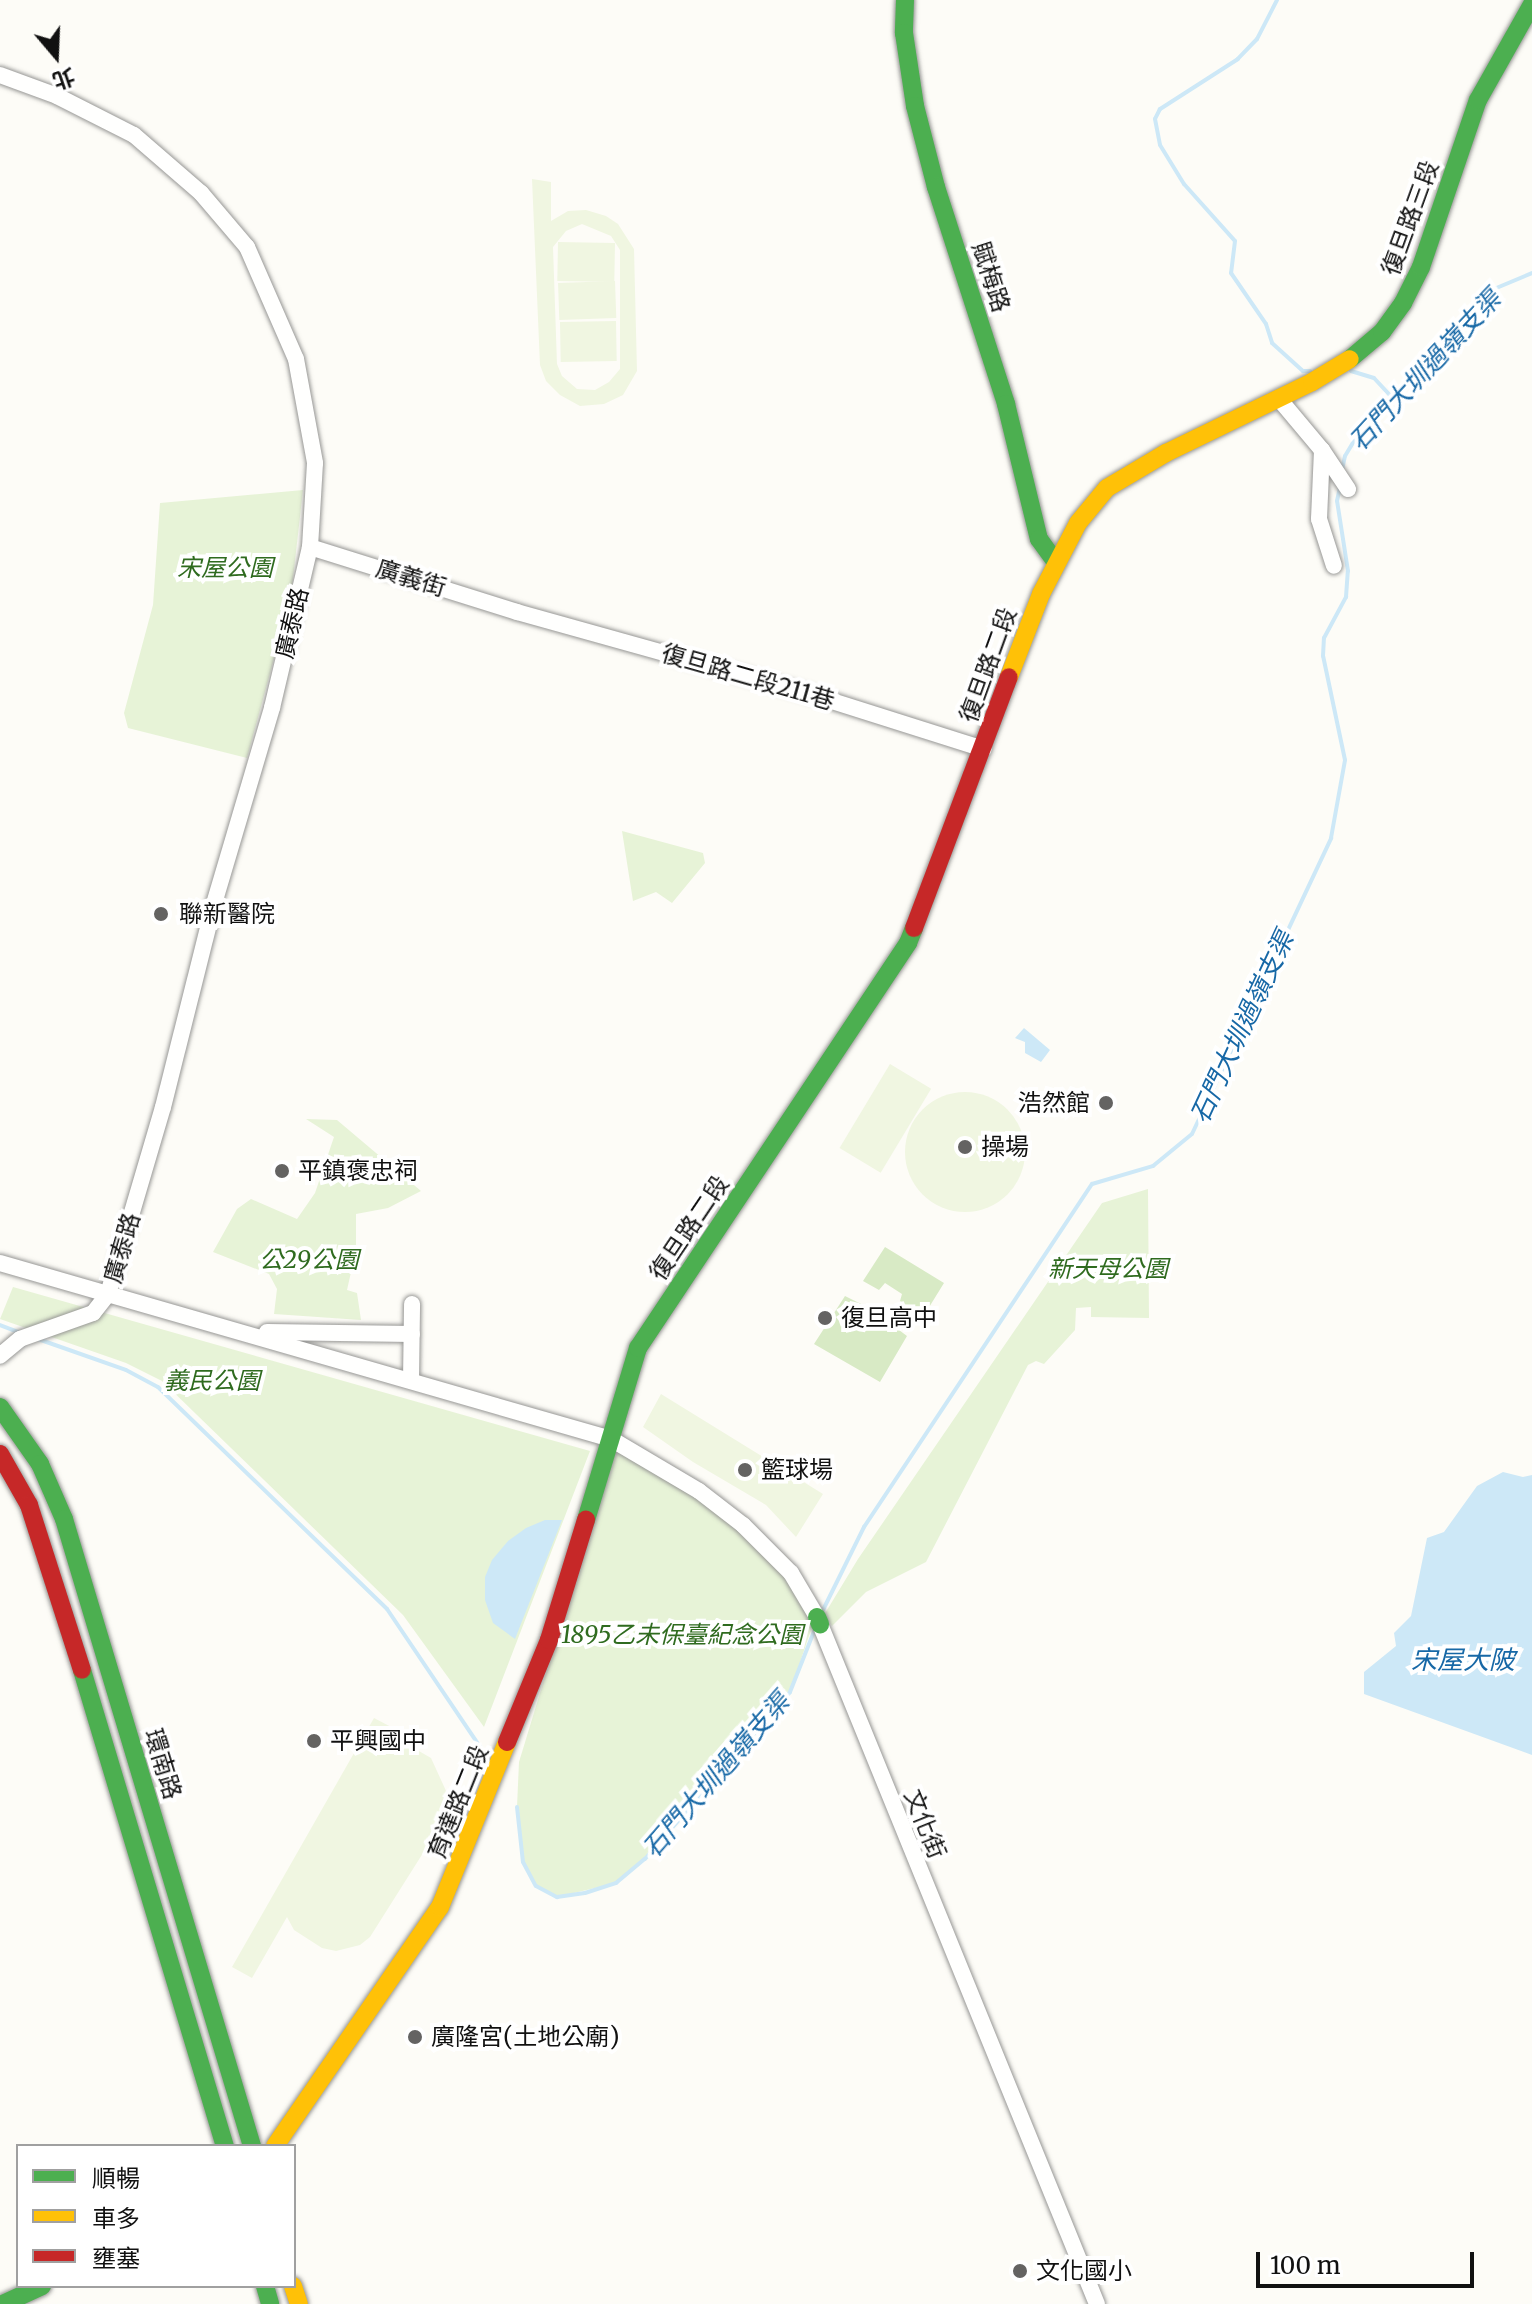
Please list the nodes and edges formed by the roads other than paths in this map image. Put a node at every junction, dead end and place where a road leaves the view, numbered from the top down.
1 (905, 0) edge
2 (1532, 4) edge
3 (0, 75) edge
4 (1280, 400) junction
5 (1322, 450) junction
6 (1107, 488) joint
7 (1347, 488) dead end
8 (310, 547) junction
9 (1056, 562) junction
10 (1334, 566) dead end
11 (512, 611) joint
12 (983, 749) junction
13 (0, 1263) edge
14 (108, 1294) junction
15 (412, 1304) dead end
16 (245, 1331) junction
17 (412, 1334) junction
18 (0, 1356) edge
19 (411, 1380) junction
20 (0, 1407) edge
21 (611, 1439) junction
22 (0, 1454) edge
23 (131, 1738) junction
24 (106, 1748) junction
25 (224, 2144) edge
26 (251, 2144) edge
27 (276, 2144) edge
28 (38, 2288) edge
29 (3, 2304) edge
30 (1097, 2304) edge

1 - 9 street, 賦梅路
2 - 4 street, 復旦路三段
3 - 8 street, 廣泰路
4 - 5 street
4 - 6 street, 復旦路三段
5 - 7 street
5 - 10 street
6 - 9 street, 復旦路二段
8 - 11 street, 廣義街
8 - 14 street, 廣泰路
9 - 12 street, 復旦路二段
11 - 12 street, 復旦路二段211巷
12 - 21 street, 復旦路二段
13 - 14 street
14 - 16 street
14 - 18 street
15 - 17 street
16 - 17 street
16 - 19 street
17 - 19 street
19 - 21 street
20 - 23 street, 環南路
21 - 27 street, 育達路二段
21 - 30 street, 文化街
22 - 24 street, 環南路
23 - 24 street
23 - 26 street, 環南路
24 - 25 street, 環南路
28 - 29 street

